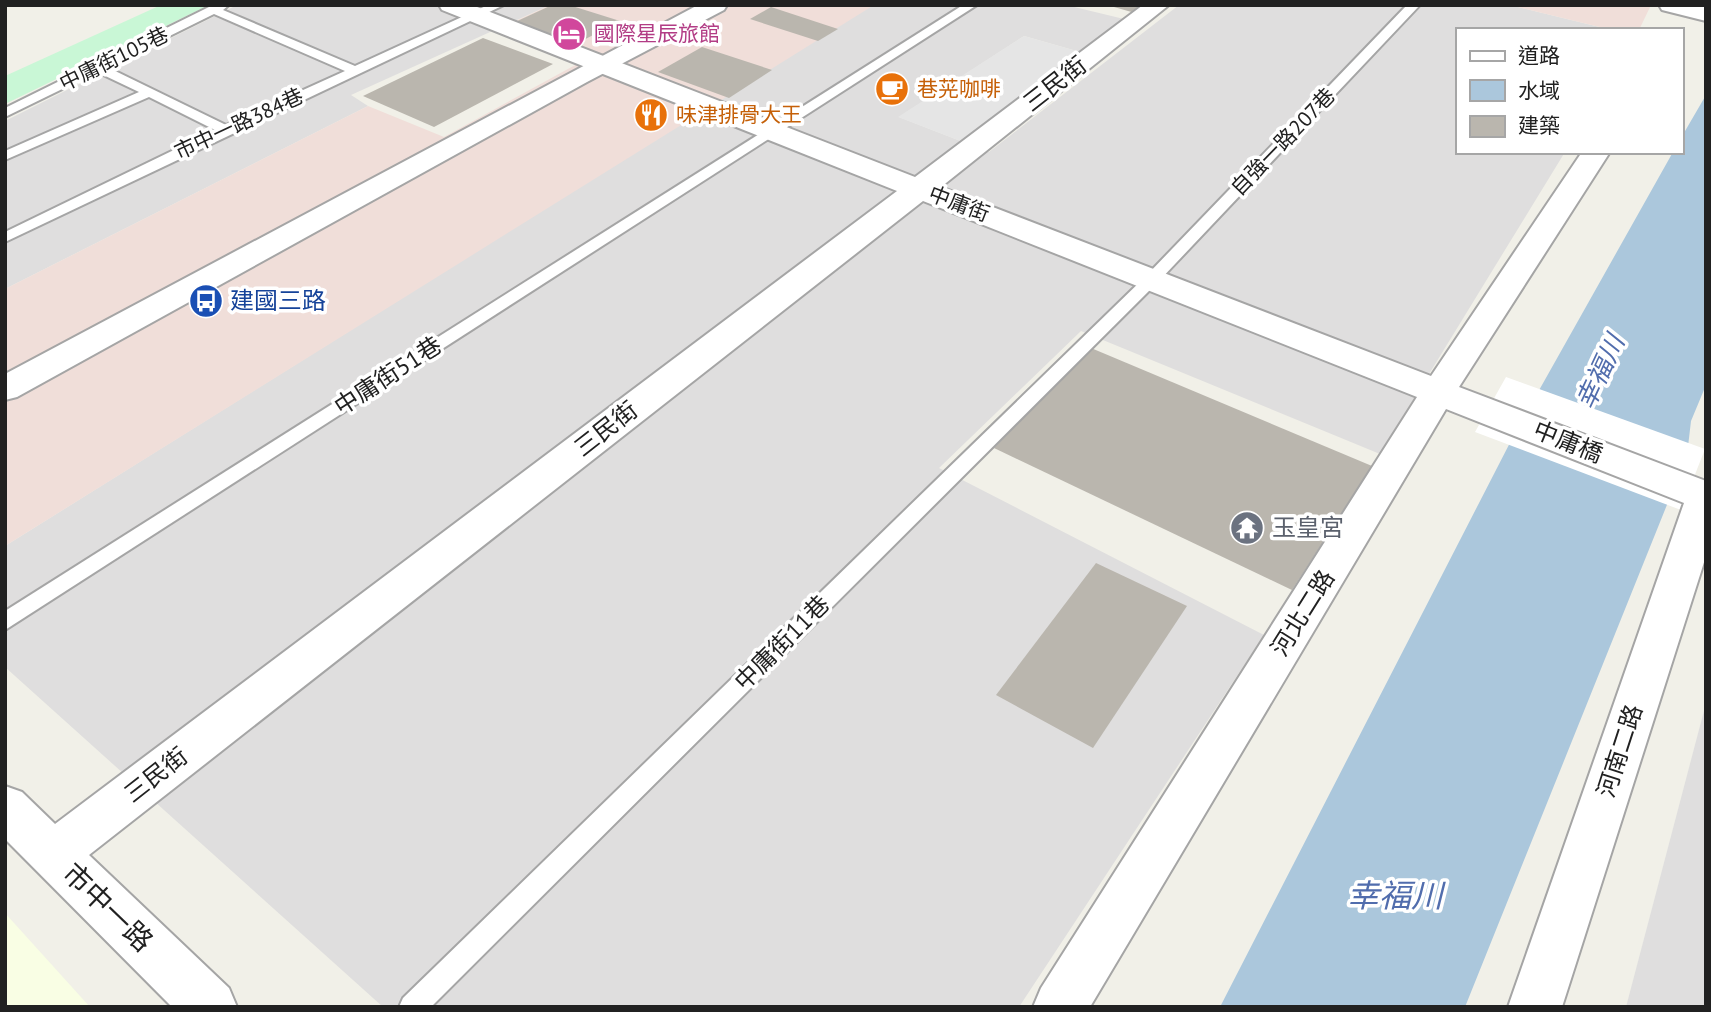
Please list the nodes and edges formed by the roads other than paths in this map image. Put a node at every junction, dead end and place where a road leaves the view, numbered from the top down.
1 (716, 5) edge
2 (971, 5) edge
3 (1158, 5) edge
4 (1414, 5) edge
5 (218, 7) edge
6 (474, 9) edge
7 (603, 65) junction
8 (97, 67) junction
9 (354, 70) junction
10 (150, 92) junction
11 (5, 113) edge
12 (226, 130) junction
13 (771, 130) junction
14 (1594, 154) edge
15 (5, 156) edge
16 (919, 188) junction
17 (5, 238) edge
18 (1152, 279) junction
19 (5, 389) edge
20 (1454, 397) junction
21 (1696, 493) edge
22 (5, 622) edge
23 (5, 807) edge
24 (53, 854) junction
25 (210, 1007) edge
26 (411, 1007) edge
27 (1060, 1007) edge
28 (1535, 1007) edge

1 - 7 street
2 - 13 lane, 中庸街51巷
3 - 16 street, 三民街
4 - 18 lane, 自強一路207巷
5 - 8 lane, 中庸街105巷
5 - 9 lane
6 - 7 street, 中庸街
6 - 9 lane, 市中一路384巷
7 - 13 street, 中庸街
7 - 19 street
8 - 10 lane
8 - 11 lane, 中庸街105巷
9 - 12 lane, 市中一路384巷
10 - 12 lane
10 - 15 lane
12 - 17 lane, 市中一路384巷
13 - 16 street, 中庸街
13 - 22 lane, 中庸街51巷
14 - 20 street, 河北二路
16 - 18 street, 中庸街
16 - 24 street, 三民街
18 - 20 street, 中庸街
18 - 26 lane, 中庸街11巷
20 - 21 street, 中庸橋
20 - 27 street, 河北二路
21 - 28 street, 河南二路
23 - 24 street, 市中一路
24 - 25 street, 市中一路

